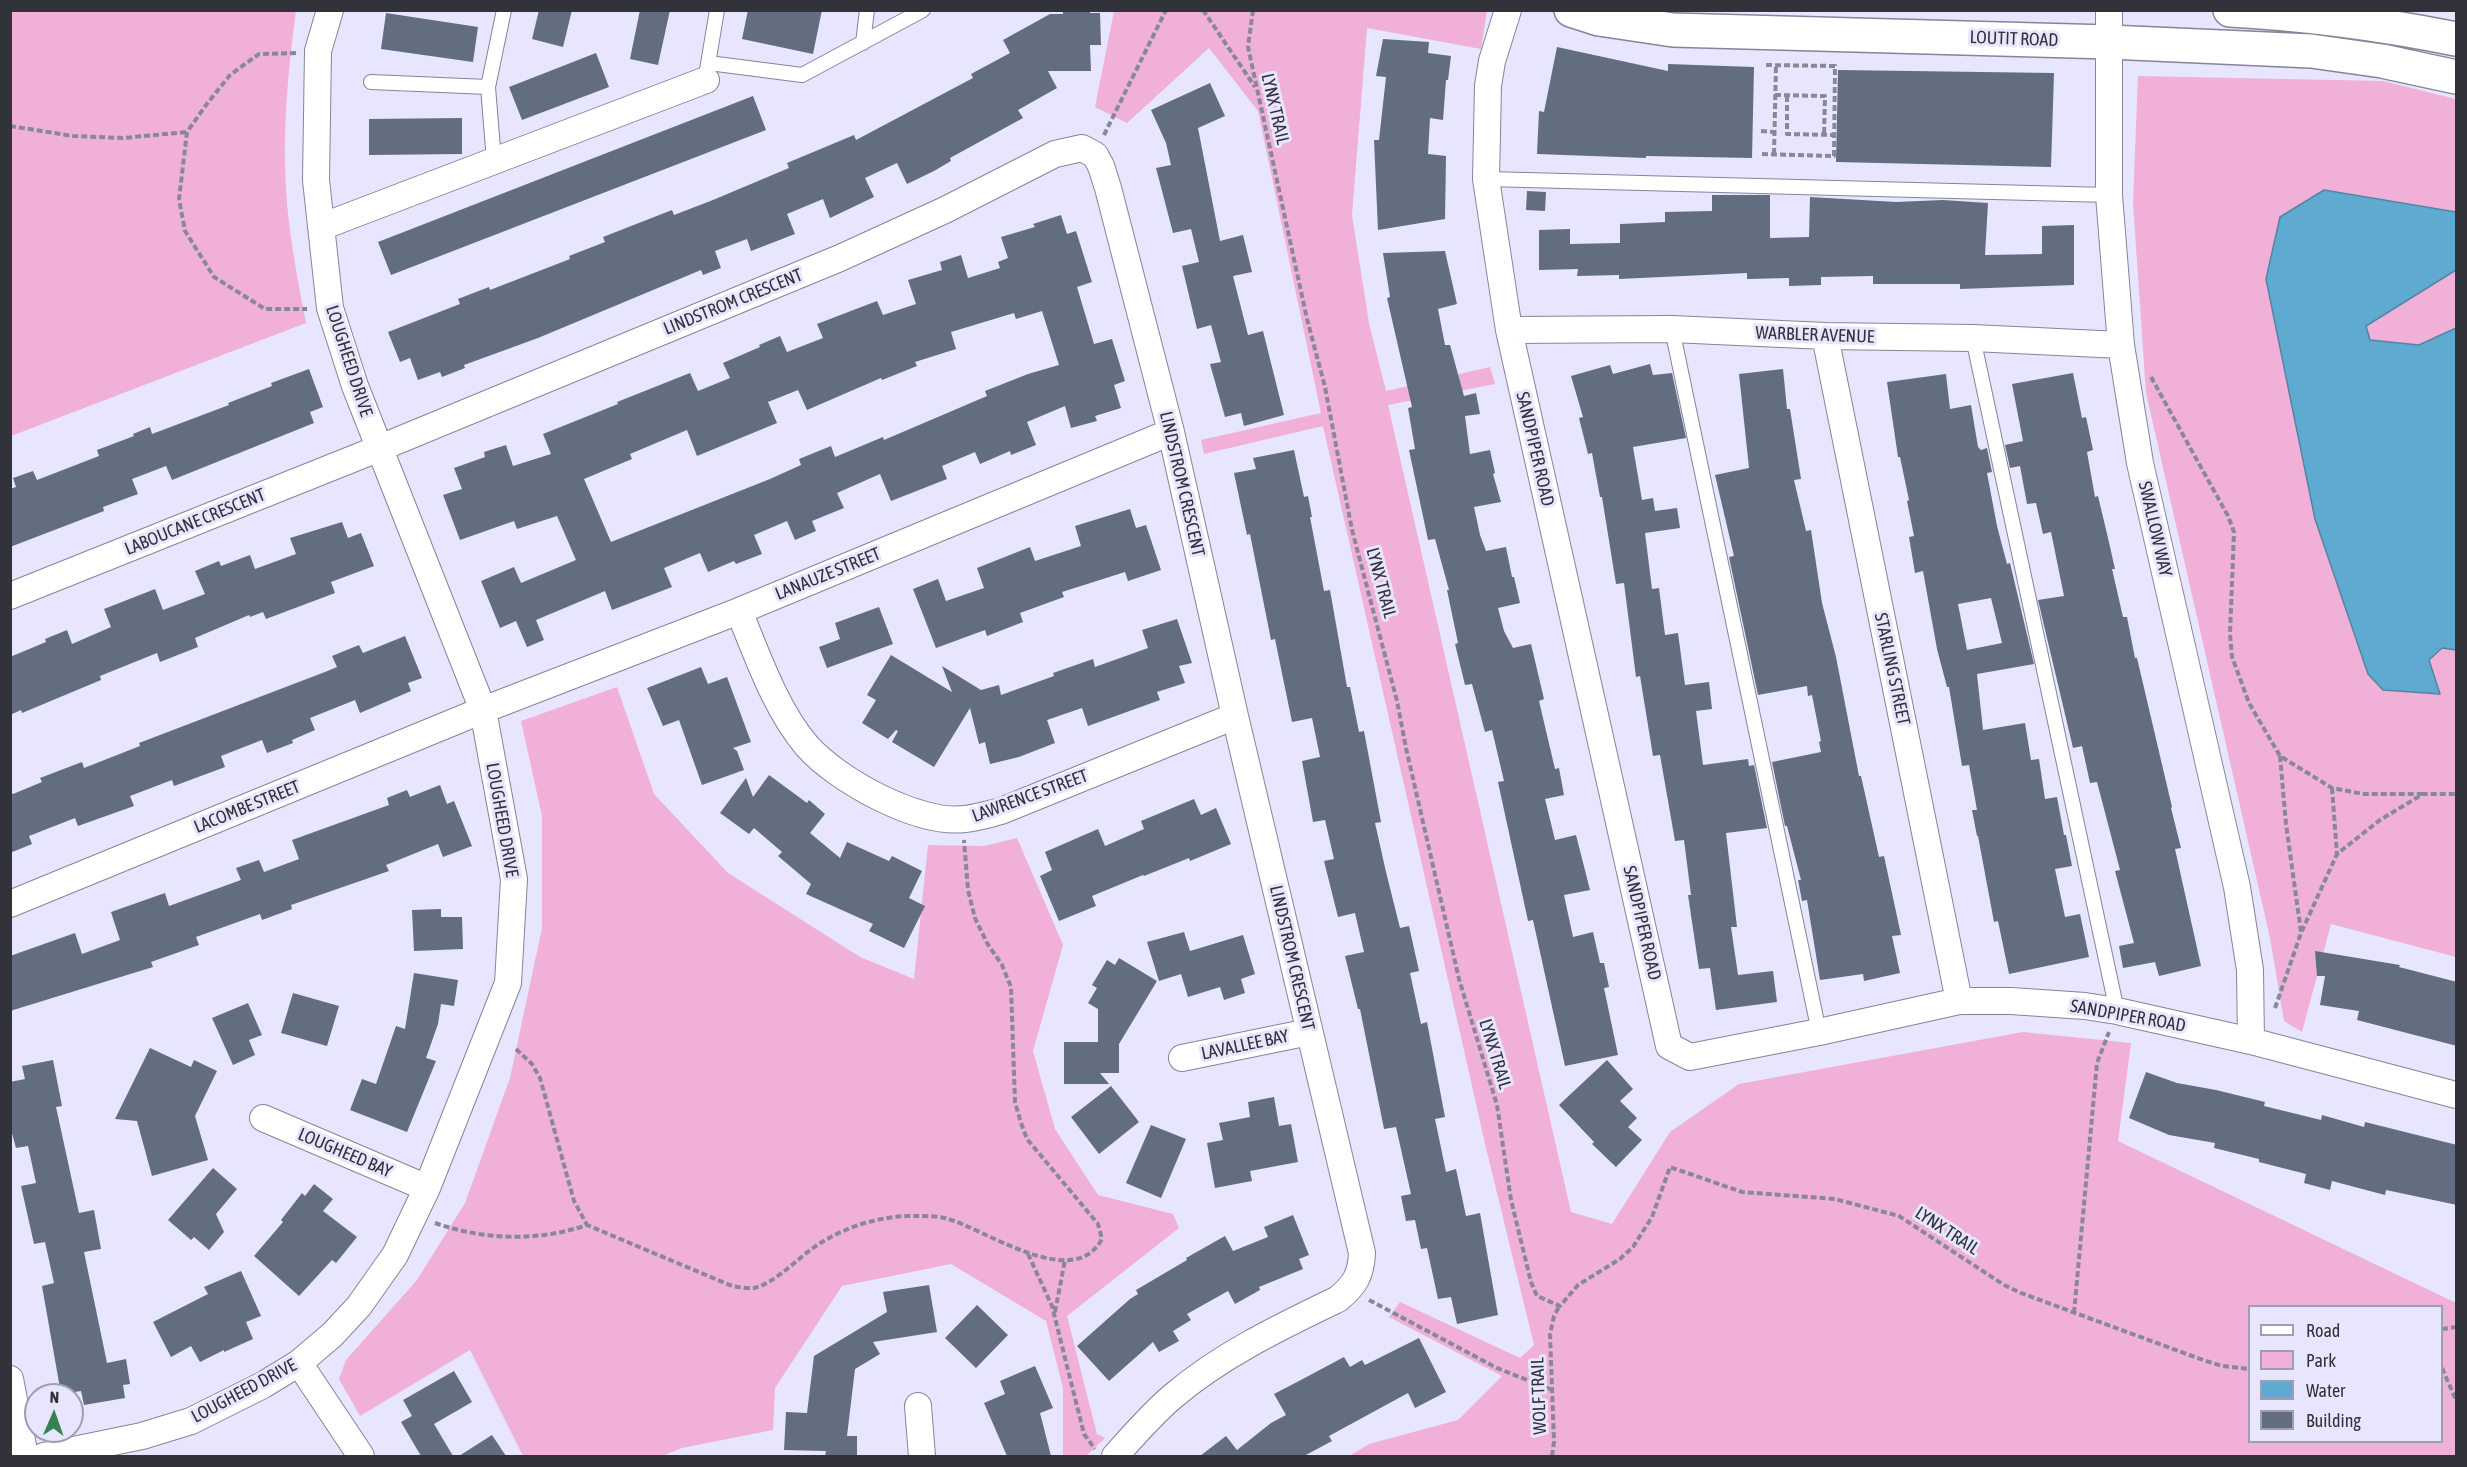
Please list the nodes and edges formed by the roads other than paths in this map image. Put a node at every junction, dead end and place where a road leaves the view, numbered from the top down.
1 (330, 10) edge
2 (504, 10) edge
3 (717, 10) edge
4 (867, 10) edge
5 (923, 10) edge
6 (1508, 10) edge
7 (1571, 10) edge
8 (2230, 10) edge
9 (2338, 14) edge
10 (2385, 18) edge
11 (2109, 26) edge
12 (2457, 39) edge
13 (863, 43) junction
14 (2337, 53) junction
15 (2382, 61) junction
16 (707, 72) junction
17 (2457, 76) edge
18 (371, 82) dead end
19 (488, 87) junction
20 (494, 161) junction
21 (1486, 179) junction
22 (2109, 195) junction
23 (321, 226) junction
24 (1672, 329) junction
25 (1509, 330) junction
26 (1825, 336) junction
27 (1973, 338) junction
28 (2121, 345) junction
29 (1172, 432) junction
30 (380, 448) junction
31 (10, 596) edge
32 (739, 611) junction
33 (483, 710) junction
34 (1235, 716) junction
35 (10, 904) edge
36 (1959, 1001) junction
37 (2117, 1011) junction
38 (2251, 1030) junction
39 (1309, 1032) junction
40 (1819, 1032) junction
41 (1182, 1058) dead end
42 (2457, 1095) edge
43 (263, 1118) dead end
44 (427, 1188) junction
45 (299, 1363) junction
46 (10, 1378) edge
47 (918, 1406) dead end
48 (1106, 1453) edge
49 (25, 1456) edge
50 (44, 1456) edge
51 (361, 1456) edge
52 (922, 1456) edge

1 - 23 street, LOUGHEED DRIVE
2 - 19 lane
3 - 16 lane
4 - 13 lane
5 - 13 lane
6 - 21 street, SANDPIPER ROAD
7 - 11 street, LOUTIT ROAD
8 - 9 street
9 - 10 street
9 - 14 street
10 - 12 street
10 - 15 street
11 - 14 street, LOUTIT ROAD
11 - 22 street, SWALLOW WAY
13 - 16 lane
14 - 15 street, LOUTIT ROAD
15 - 17 street, LOUTIT ROAD
16 - 20 street
18 - 19 lane
19 - 20 lane
20 - 23 street
21 - 22 lane
21 - 25 street, SANDPIPER ROAD
22 - 28 street, SWALLOW WAY
23 - 30 street, LOUGHEED DRIVE
24 - 25 street, WARBLER AVENUE
24 - 26 street, WARBLER AVENUE
24 - 40 lane
25 - 40 street, SANDPIPER ROAD
26 - 27 street, WARBLER AVENUE
26 - 36 street, STARLING STREET
27 - 28 street, WARBLER AVENUE
27 - 37 lane
28 - 38 street, SWALLOW WAY
29 - 30 street, LINDSTROM CRESCENT
29 - 32 street, LANAUZE STREET
29 - 34 street, LINDSTROM CRESCENT
30 - 31 street, LABOUCANE CRESCENT
30 - 33 street, LOUGHEED DRIVE
32 - 33 street, LANAUZE STREET
32 - 34 street, LAWRENCE STREET
33 - 35 street, LACOMBE STREET
33 - 44 street, LOUGHEED DRIVE
34 - 39 street, LINDSTROM CRESCENT
36 - 37 street, SANDPIPER ROAD
36 - 40 street, SANDPIPER ROAD
37 - 38 street, SANDPIPER ROAD
38 - 42 street, SANDPIPER ROAD
39 - 41 street, LAVALLEE BAY
39 - 48 street, LINDSTROM CRESCENT
43 - 44 street, LOUGHEED BAY
44 - 45 street, LOUGHEED DRIVE
45 - 50 street, LOUGHEED DRIVE
45 - 51 street
46 - 49 street
47 - 52 street

